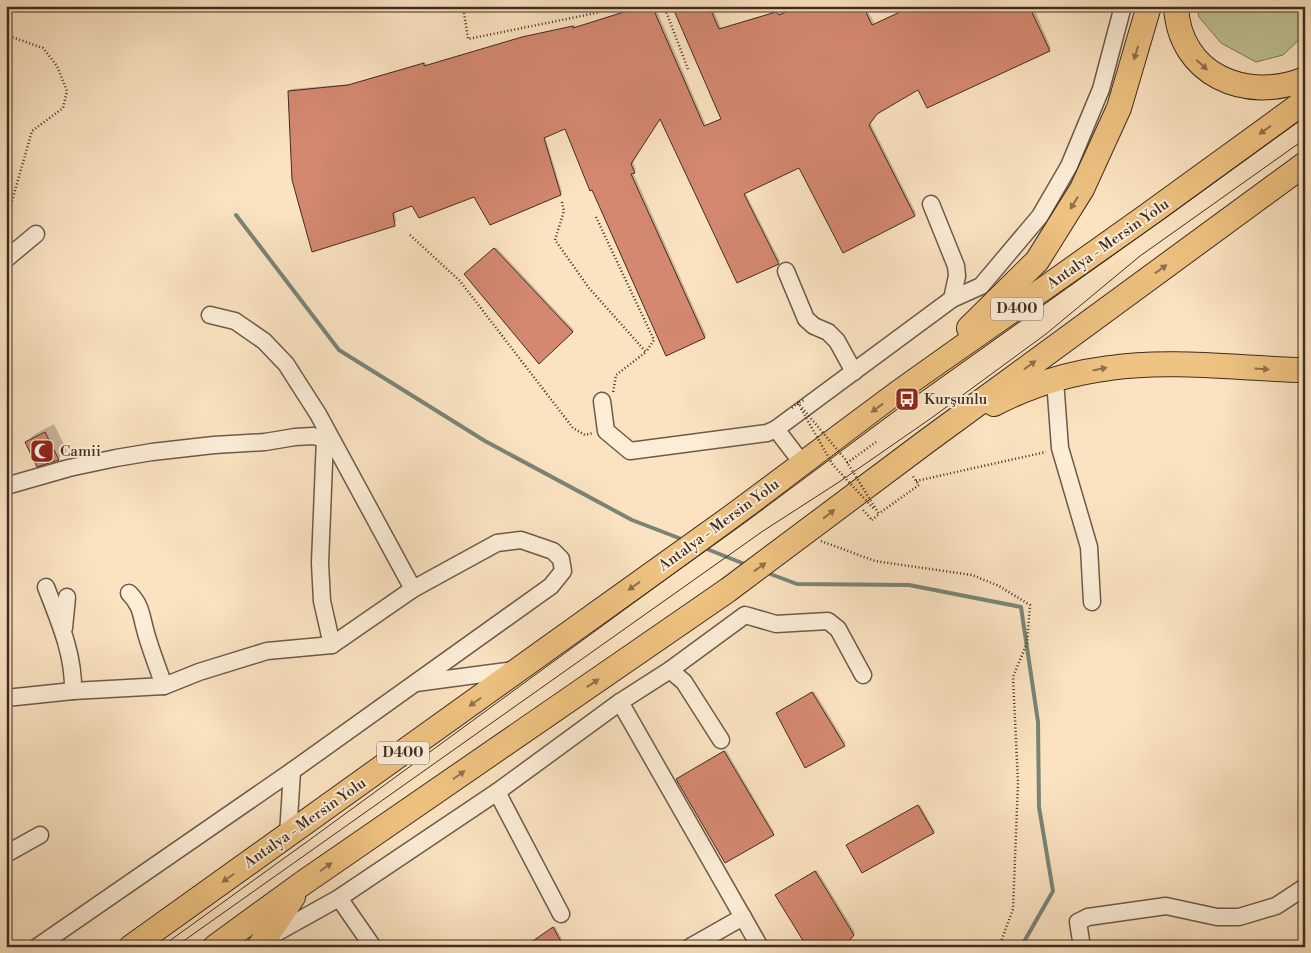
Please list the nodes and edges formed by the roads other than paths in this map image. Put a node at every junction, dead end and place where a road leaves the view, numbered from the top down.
1 (1124, 6) edge
2 (1149, 6) edge
3 (1176, 6) edge
4 (1305, 78) edge
5 (1305, 101) edge
6 (1305, 164) edge
7 (931, 204) dead end
8 (36, 234) dead end
9 (6, 259) edge
10 (786, 271) dead end
11 (952, 299) junction
12 (210, 315) dead end
13 (1305, 370) edge
14 (854, 372) junction
15 (1055, 380) junction
16 (898, 393) junction
17 (602, 401) road end
18 (776, 429) junction
19 (328, 439) junction
20 (927, 440) junction
21 (802, 463) junction
22 (6, 486) edge
23 (46, 587) dead end
24 (413, 588) junction
25 (129, 593) dead end
26 (67, 597) dead end
27 (1092, 602) dead end
28 (63, 633) junction
29 (332, 645) junction
30 (521, 669) junction
31 (670, 670) junction
32 (863, 675) dead end
33 (413, 684) junction
34 (164, 686) junction
35 (73, 691) junction
36 (6, 698) edge
37 (620, 702) junction
38 (721, 740) dead end
39 (292, 771) junction
40 (497, 792) junction
41 (40, 835) dead end
42 (288, 835) junction
43 (6, 854) edge
44 (303, 883) junction
45 (1305, 887) edge
46 (339, 898) junction
47 (562, 914) dead end
48 (742, 916) junction
49 (262, 943) edge
50 (37, 947) edge
51 (131, 947) edge
52 (215, 947) edge
53 (373, 947) edge
54 (690, 947) edge
55 (760, 947) edge
56 (1082, 947) edge

1 - 11 street
2 -> 16 highway
3 -> 4 highway
5 -> 16 highway, Antalya - Mersin Yolu / D400
20 -> 6 highway
7 - 11 street
8 - 9 street
10 - 14 street
11 - 14 street
12 - 19 street
15 -> 13 highway
14 - 18 street
15 - 20 highway
15 - 27 street
16 -> 21 highway, Antalya - Mersin Yolu / D400
17 - 18 street
18 - 21 street
19 - 22 street
19 - 24 street
19 - 29 street
44 -> 20 highway
21 -> 30 highway, Antalya - Mersin Yolu / D400
23 - 28 street
24 - 29 street
24 - 33 street
25 - 34 street
26 - 28 street
28 - 35 street
29 - 34 street
30 - 33 street
30 -> 42 highway, Antalya - Mersin Yolu / D400
31 - 32 street
31 - 37 street
31 - 38 street
33 - 39 street
34 - 35 street
35 - 36 street
37 - 40 street
37 - 48 street
39 - 42 street
39 - 50 street
40 - 46 street
40 - 47 street
41 - 43 street
42 -> 51 highway, Antalya - Mersin Yolu / D400
44 - 49 highway
44 - 52 highway
45 - 56 street
46 - 49 street
46 - 53 street
48 - 54 street
48 - 55 street

